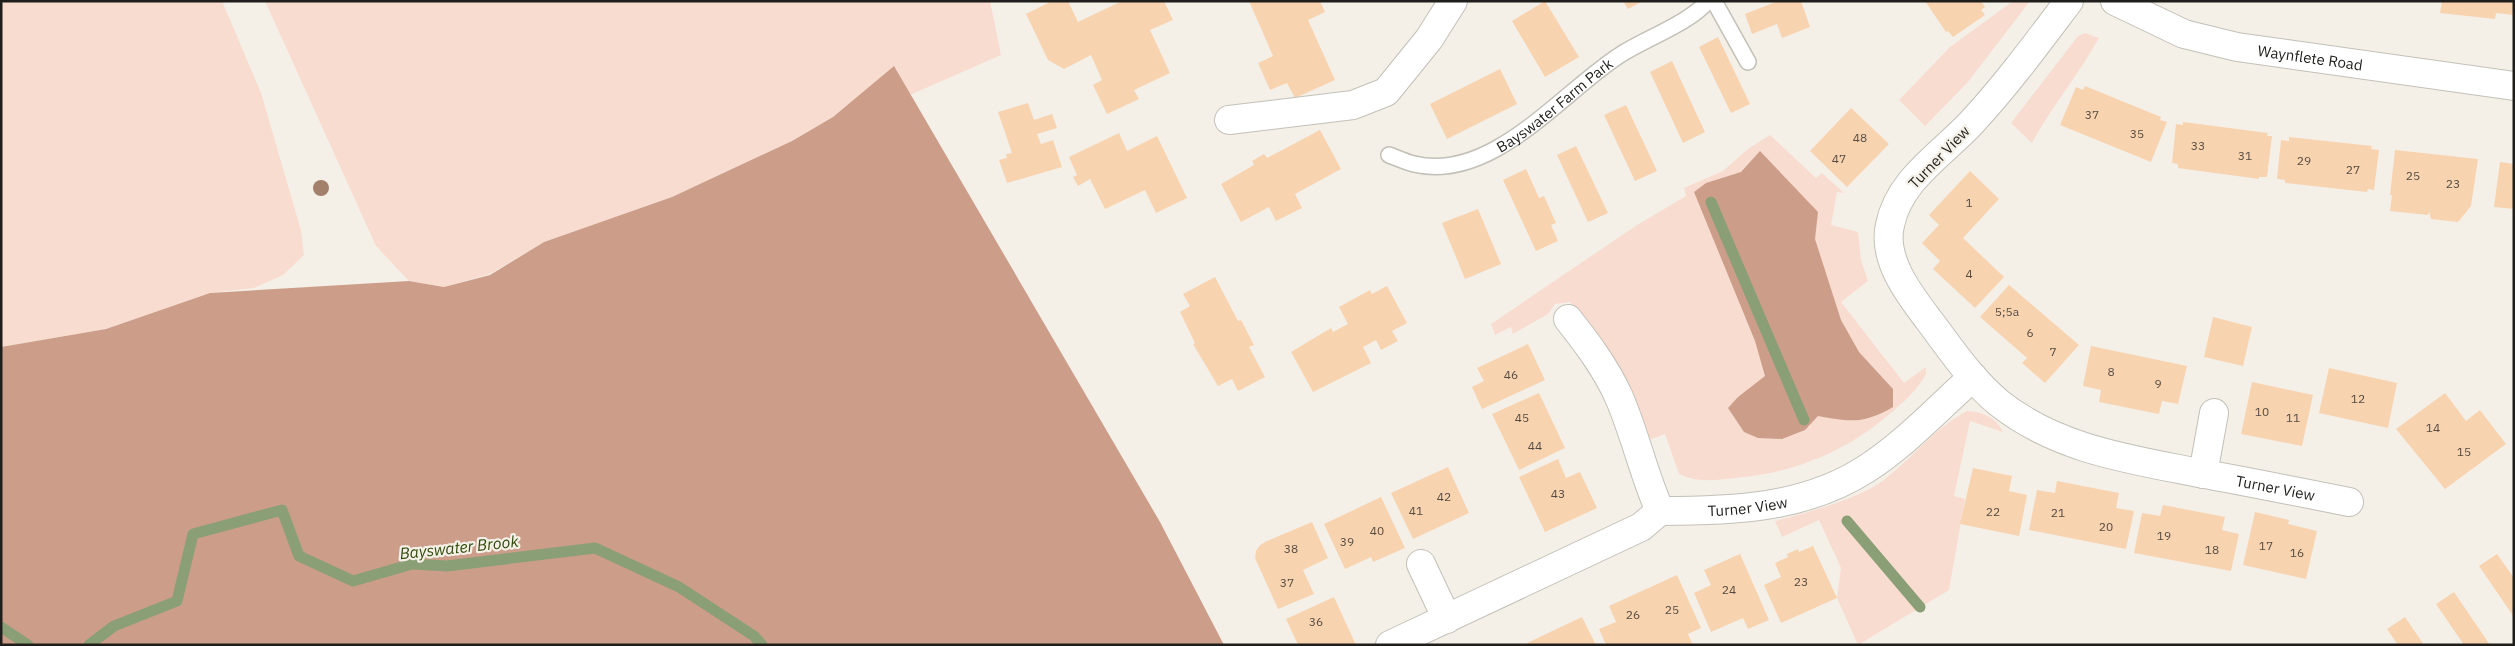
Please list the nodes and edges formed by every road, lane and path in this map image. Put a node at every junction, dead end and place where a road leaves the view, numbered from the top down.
1 (1453, 1) edge
2 (1708, 1) edge
3 (1714, 1) edge
4 (2069, 1) edge
5 (2115, 1) edge
6 (1748, 62) dead end
7 (2514, 86) edge
8 (1229, 120) dead end
9 (1389, 155) dead end
10 (1568, 318) dead end
11 (1973, 377) junction
12 (2214, 413) dead end
13 (2203, 474) junction
14 (2349, 502) dead end
15 (1660, 511) junction
16 (1421, 564) dead end
17 (1447, 619) junction
18 (1390, 645) edge

1 - 8 street
2 - 9 lane, Bayswater Farm Park
3 - 6 lane
4 - 11 street, Turner View
5 - 7 street, Waynflete Road
10 - 15 street
11 - 13 street, Turner View
11 - 15 street, Turner View
12 - 13 street
13 - 14 street, Turner View
15 - 17 street
16 - 17 street
17 - 18 street

